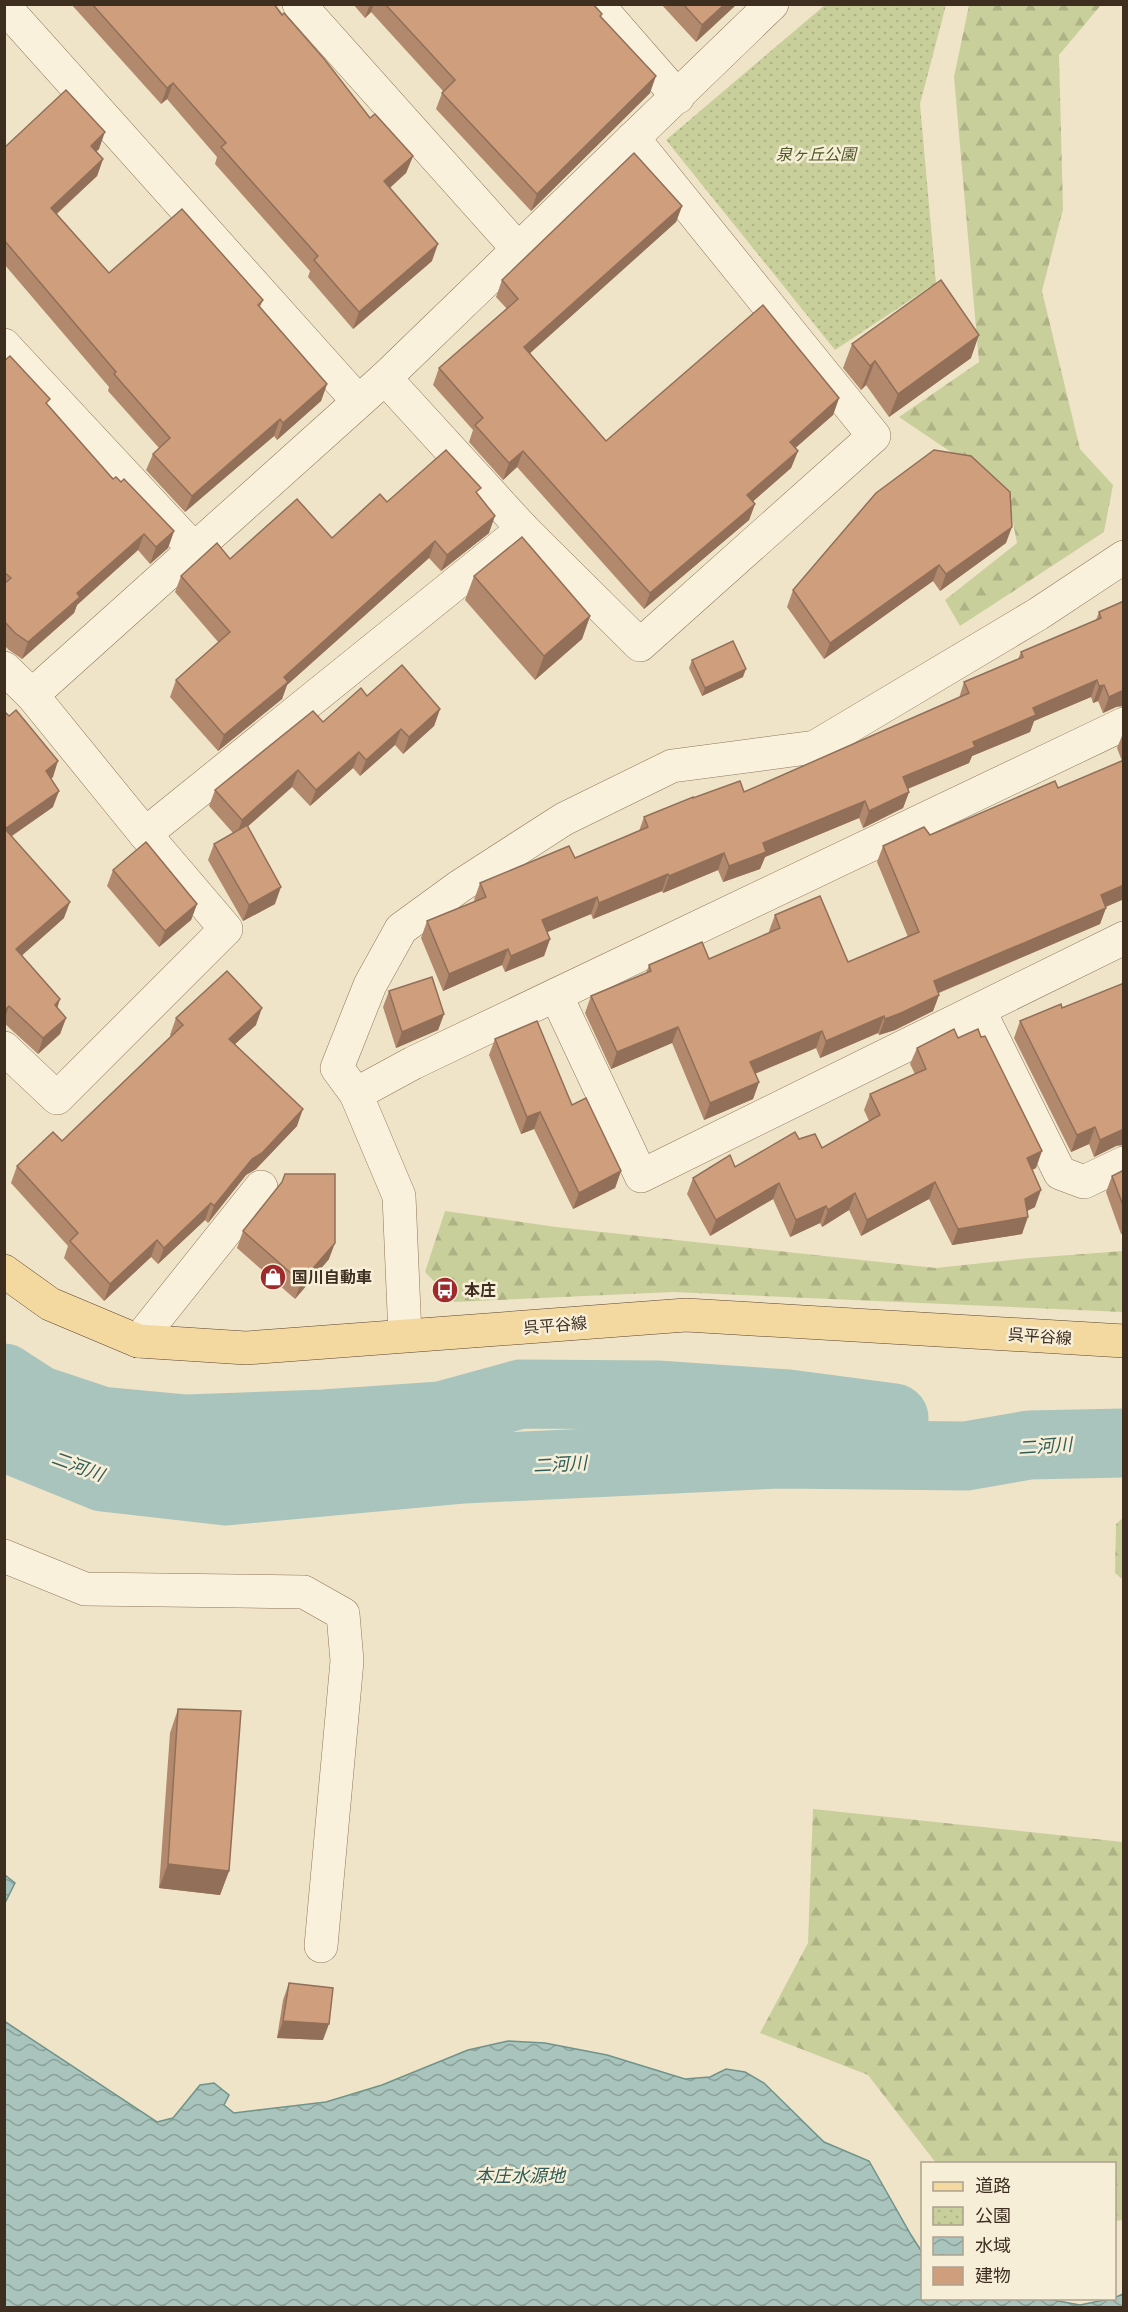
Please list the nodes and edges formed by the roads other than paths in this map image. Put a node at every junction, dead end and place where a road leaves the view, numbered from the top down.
1 (300, 4) edge
2 (597, 4) edge
3 (772, 4) edge
4 (4, 6) edge
5 (678, 97) junction
6 (633, 138) junction
7 (518, 249) junction
8 (4, 345) edge
9 (385, 378) junction
10 (358, 401) junction
11 (523, 528) junction
12 (194, 549) junction
13 (1124, 557) edge
14 (4, 668) edge
15 (32, 695) junction
16 (1124, 724) edge
17 (145, 834) junction
18 (1124, 938) edge
19 (556, 995) junction
20 (980, 1010) junction
21 (4, 1048) edge
22 (356, 1094) junction
23 (1124, 1164) edge
24 (261, 1187) dead end
25 (4, 1271) edge
26 (405, 1335) junction
27 (138, 1341) junction
28 (1124, 1341) edge
29 (4, 1556) edge
30 (321, 1946) dead end

1 - 7 street
2 - 5 street
3 - 5 street
4 - 10 street
5 - 6 street
6 - 7 street
6 - 11 street
7 - 9 street
8 - 12 street
9 - 10 street
9 - 11 street
10 - 12 street
11 - 17 street
12 - 15 street
13 - 22 street
14 - 15 street
15 - 17 street
16 - 19 street
17 - 21 street
18 - 20 street
19 - 20 street
19 - 22 street
20 - 23 street
22 - 26 street
24 - 27 street
25 - 27 main road, 呉平谷線
26 - 27 main road, 呉平谷線
26 - 28 main road, 呉平谷線
29 - 30 street

